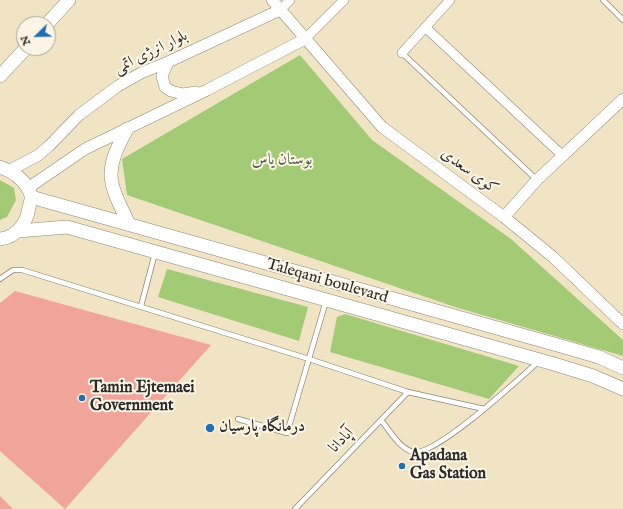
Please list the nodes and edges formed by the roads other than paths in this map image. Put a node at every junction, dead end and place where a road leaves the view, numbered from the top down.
1 (69, 0) edge
2 (272, 0) edge
3 (290, 0) edge
4 (344, 0) edge
5 (450, 0) edge
6 (603, 0) edge
7 (280, 10) junction
8 (54, 16) edge
9 (622, 17) edge
10 (425, 27) junction
11 (305, 38) junction
12 (402, 53) joint
13 (19, 56) edge
14 (168, 62) junction
15 (0, 76) edge
16 (207, 90) junction
17 (623, 99) edge
18 (127, 129) junction
19 (563, 156) junction
20 (5, 169) edge
21 (537, 180) junction
22 (30, 193) junction
23 (504, 217) junction
24 (130, 224) junction
25 (18, 231) junction
26 (2, 240) edge
27 (156, 252) junction
28 (0, 279) edge
29 (326, 300) junction
30 (141, 306) junction
31 (623, 324) edge
32 (309, 359) junction
33 (541, 360) junction
34 (623, 368) edge
35 (623, 389) edge
36 (408, 392) junction
37 (484, 409) junction
38 (238, 419) dead end
39 (381, 420) junction
40 (295, 509) edge

1 - 8 main road
2 - 7 street, کوی سعدی
3 - 7 street
4 - 11 street
5 - 10 street
6 - 9 lane
7 - 11 street, کوی سعدی
7 - 14 street, بلوار انرژی اتمی
10 - 12 street
10 - 19 street
11 - 16 street
11 - 23 street, کوی سعدی
12 - 21 lane
13 - 15 main road
14 - 16 street
14 - 20 street, بلوار انرژی اتمی
16 - 18 street
17 - 19 street
18 - 22 street
18 - 24 main road
19 - 21 street
20 - 22 main road
21 - 23 street
22 - 24 main road, Taleqani boulevard
22 - 25 main road
23 - 31 street, کوی سعدی
24 - 34 main road, Taleqani boulevard
25 - 26 main road
25 - 27 main road, Taleqani boulevard
27 - 29 main road, Taleqani boulevard
27 - 30 lane
28 - 30 lane
29 - 32 lane
29 - 33 main road, Taleqani boulevard
30 - 32 lane
32 - 36 lane
32 - 38 lane
33 - 35 main road, Taleqani boulevard
33 - 37 lane
36 - 37 lane
36 - 39 lane, آپادانا
37 - 39 lane
39 - 40 lane, آپادانا

